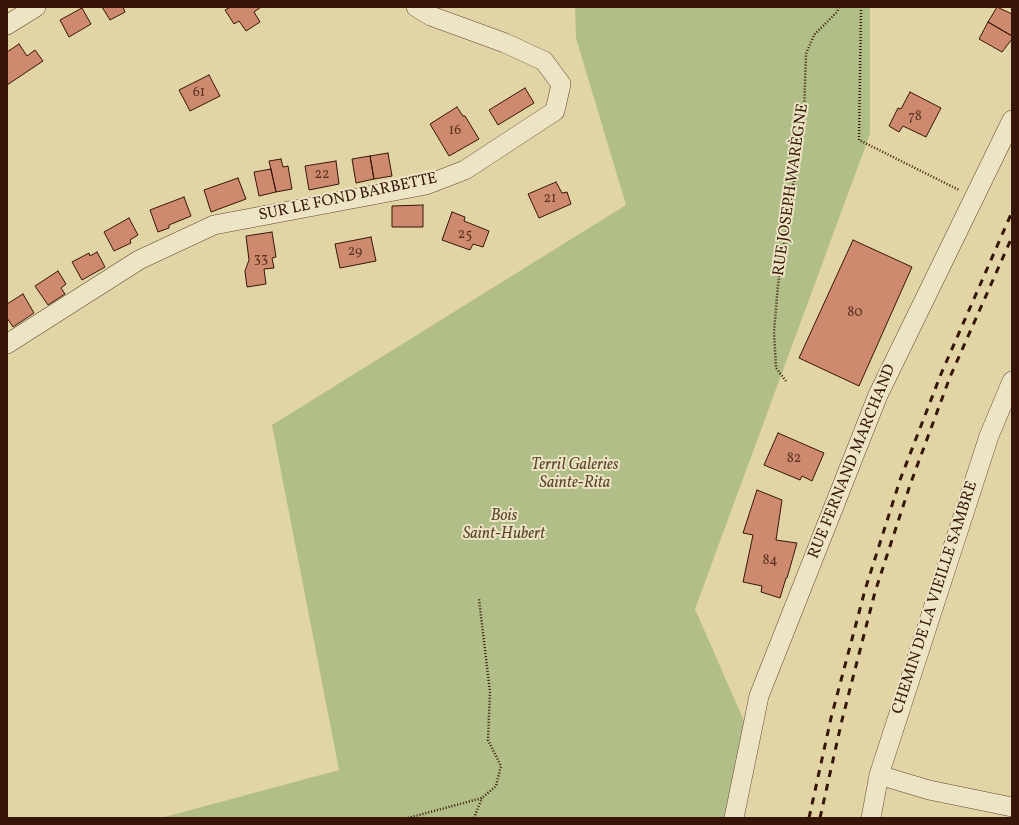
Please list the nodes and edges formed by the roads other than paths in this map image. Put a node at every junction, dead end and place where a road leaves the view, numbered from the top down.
1 (36, 7) edge
2 (416, 7) edge
3 (7, 25) edge
4 (1012, 120) edge
5 (7, 344) edge
6 (1012, 381) edge
7 (879, 774) junction
8 (1012, 807) edge
9 (734, 818) edge
10 (871, 818) edge

1 - 3 street
2 - 5 street, SUR LE FOND BARBETTE
4 - 9 street, RUE FERNAND MARCHAND
6 - 7 street, CHEMIN DE LA VIEILLE SAMBRE
7 - 8 street
7 - 10 street, CHEMIN DE LA VIEILLE SAMBRE

